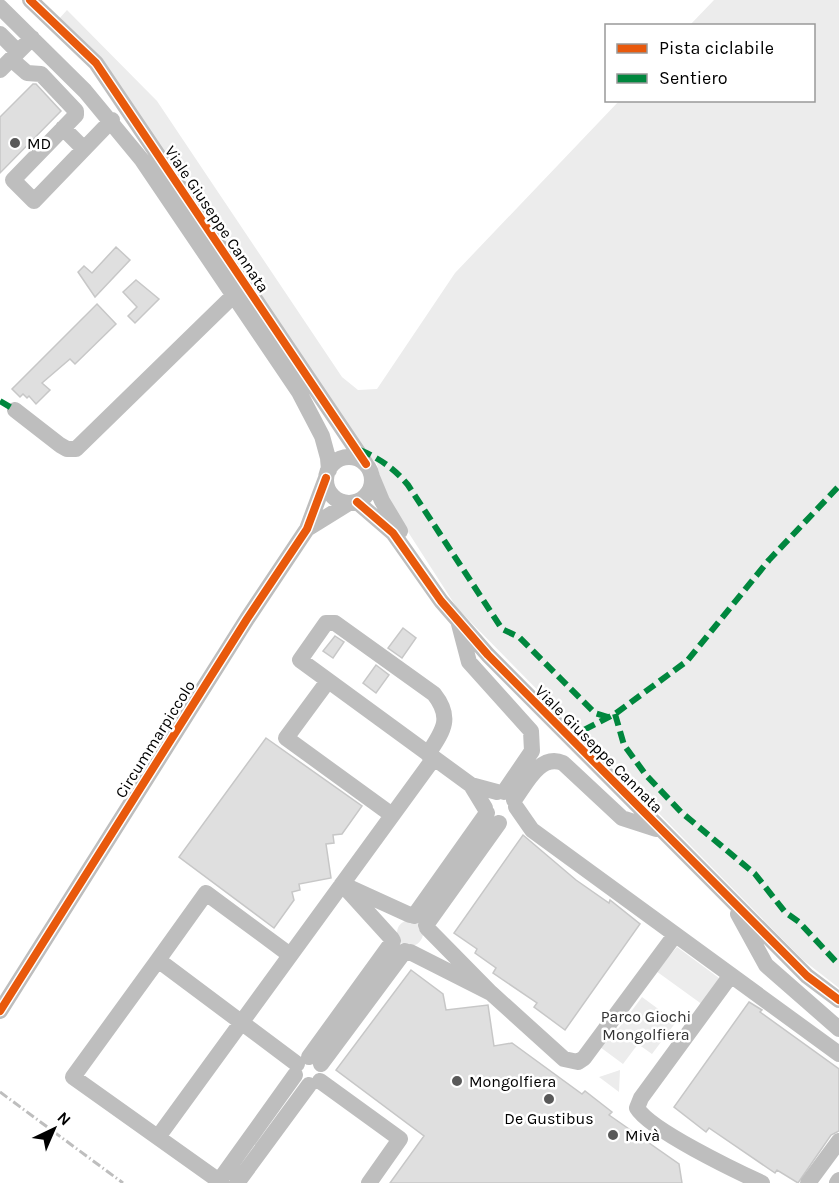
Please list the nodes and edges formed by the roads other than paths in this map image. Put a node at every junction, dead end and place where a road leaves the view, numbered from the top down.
1 (30, 0) edge
2 (0, 7) edge
3 (0, 34) edge
4 (32, 38) junction
5 (10, 60) edge
6 (112, 120) junction
7 (63, 128) junction
8 (84, 149) junction
9 (234, 295) junction
10 (15, 410) dead end
11 (369, 471) junction
12 (327, 474) junction
13 (353, 503) junction
14 (307, 529) junction
15 (441, 601) junction
16 (458, 621) junction
17 (494, 661) junction
18 (481, 678) junction
19 (328, 681) junction
20 (431, 756) junction
21 (471, 785) junction
22 (618, 788) junction
23 (508, 798) junction
24 (603, 801) junction
25 (392, 815) junction
26 (494, 816) junction
27 (532, 830) junction
28 (662, 832) junction
29 (342, 884) junction
30 (732, 903) junction
31 (419, 921) junction
32 (675, 934) junction
33 (400, 946) junction
34 (290, 955) junction
35 (786, 955) junction
36 (158, 960) junction
37 (731, 975) junction
38 (782, 980) junction
39 (491, 993) junction
40 (839, 1000) edge
41 (0, 1011) edge
42 (242, 1022) junction
43 (839, 1029) edge
44 (839, 1054) edge
45 (306, 1065) junction
46 (314, 1083) junction
47 (158, 1137) junction
48 (839, 1140) edge
49 (743, 1178) edge
50 (221, 1182) edge
51 (237, 1183) edge
52 (369, 1183) edge
53 (762, 1183) edge
54 (808, 1183) edge

1 - 11 street, Viale Giuseppe Cannata
2 - 4 street, Viale Giuseppe Cannata
3 - 5 street
4 - 5 street
4 - 6 street, Viale Giuseppe Cannata
5 - 7 street
6 - 8 street
6 - 9 street, Viale Giuseppe Cannata
7 - 8 street
7 - 8 street
9 - 10 street
9 - 12 street, Viale Giuseppe Cannata
11 - 12 street
11 - 13 street
11 - 15 street, Viale Giuseppe Cannata
12 - 13 street
12 - 14 street, Circummarpiccolo
13 - 14 street, Circummarpiccolo
13 - 15 street, Viale Giuseppe Cannata
14 - 41 street, Circummarpiccolo
15 - 16 street, Viale Giuseppe Cannata
16 - 17 street, Viale Giuseppe Cannata
16 - 18 street
17 - 18 street
17 - 22 street, Viale Giuseppe Cannata
18 - 23 street
19 - 20 street
19 - 20 street
19 - 25 street
20 - 21 street
20 - 25 street
21 - 23 street
21 - 26 street
22 - 24 street
22 - 28 street, Viale Giuseppe Cannata
23 - 24 street
23 - 26 street
23 - 26 street
23 - 27 street
24 - 28 street
25 - 29 street
26 - 27 street
26 - 31 street
27 - 32 street
28 - 30 street, Viale Giuseppe Cannata
29 - 31 street
29 - 33 street
29 - 34 street
30 - 35 street, Viale Giuseppe Cannata
30 - 38 street
31 - 33 street
31 - 33 street
31 - 39 street
32 - 37 street
32 - 39 street
33 - 39 street
33 - 45 street
34 - 36 street
34 - 42 street
35 - 38 street
35 - 40 street, Viale Giuseppe Cannata
36 - 42 street
36 - 47 street
37 - 44 street
37 - 49 street
38 - 43 street
42 - 45 street
42 - 47 street
45 - 46 street
45 - 46 street
45 - 50 street
46 - 51 street
46 - 52 street
47 - 50 street
48 - 54 street
49 - 53 street

